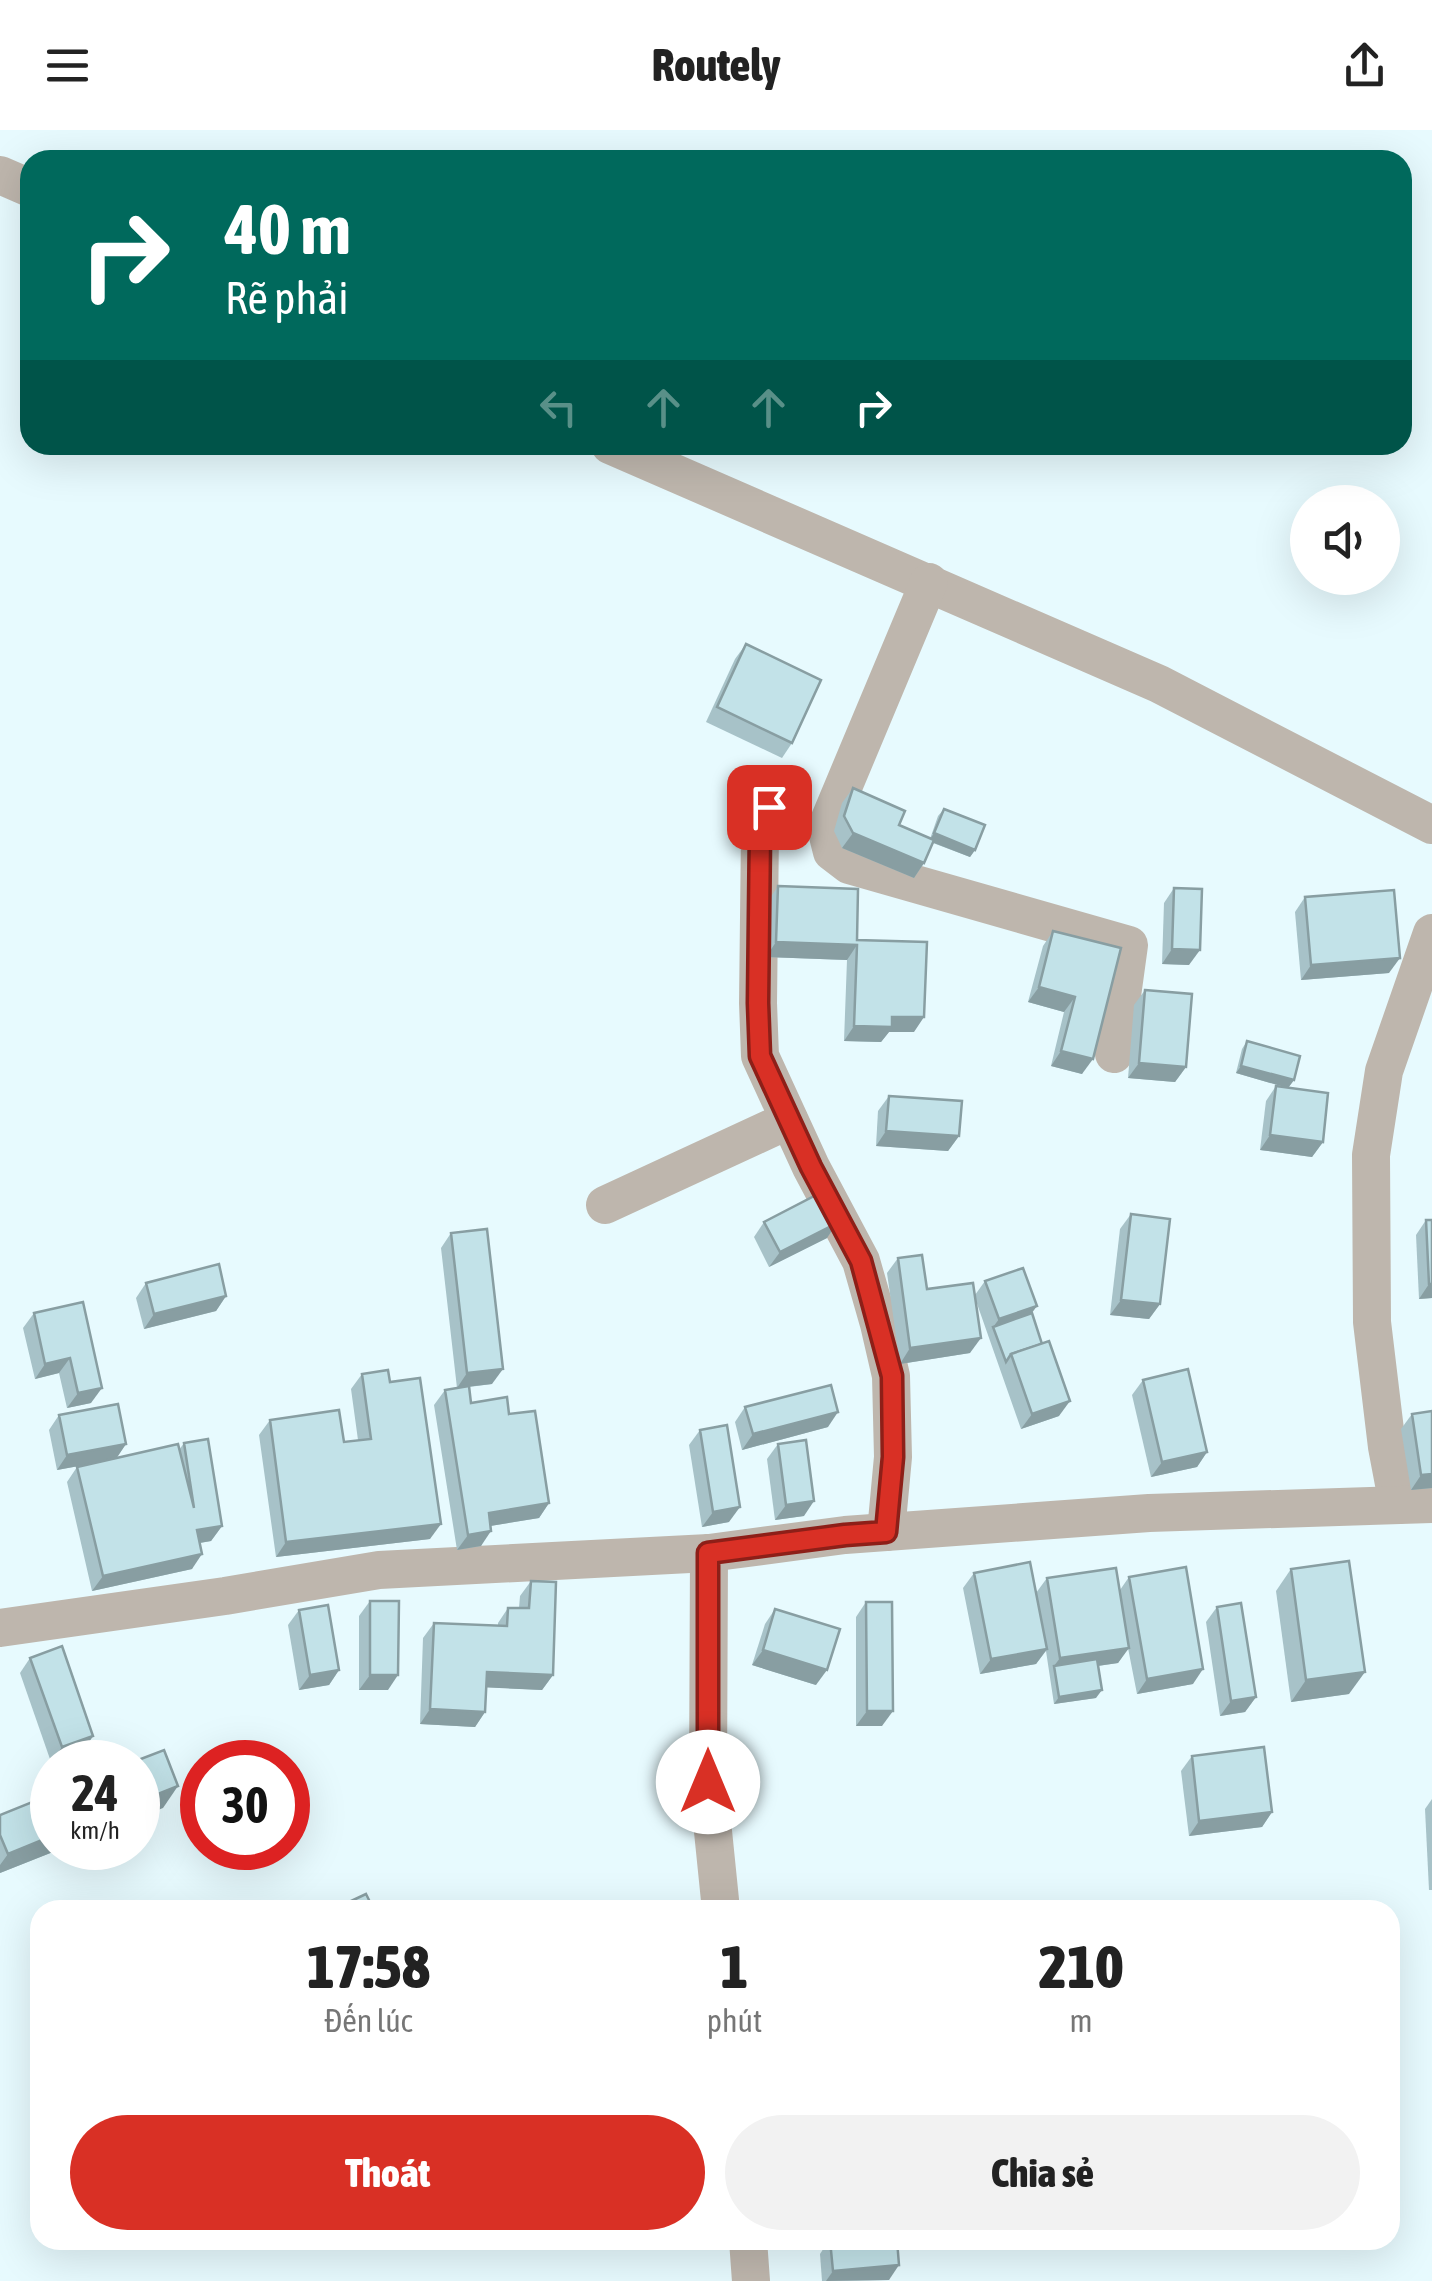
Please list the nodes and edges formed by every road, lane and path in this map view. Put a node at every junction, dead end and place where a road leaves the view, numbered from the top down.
1 (633, 455) edge
2 (929, 582) junction
3 (769, 807) dead end
4 (1432, 825) edge
5 (1432, 933) edge
6 (1114, 1054) dead end
7 (789, 1120) junction
8 (606, 1205) dead end
9 (1415, 1504) edge
10 (886, 1532) junction
11 (708, 1553) junction
12 (0, 1628) edge
13 (720, 1900) edge
14 (749, 2250) edge
15 (751, 2281) edge

1 - 2 street
2 - 4 street
2 - 6 street
3 - 7 street
5 - 9 street
7 - 8 street
7 - 10 street
9 - 10 street
10 - 11 street
11 - 12 street
11 - 13 street
14 - 15 street

